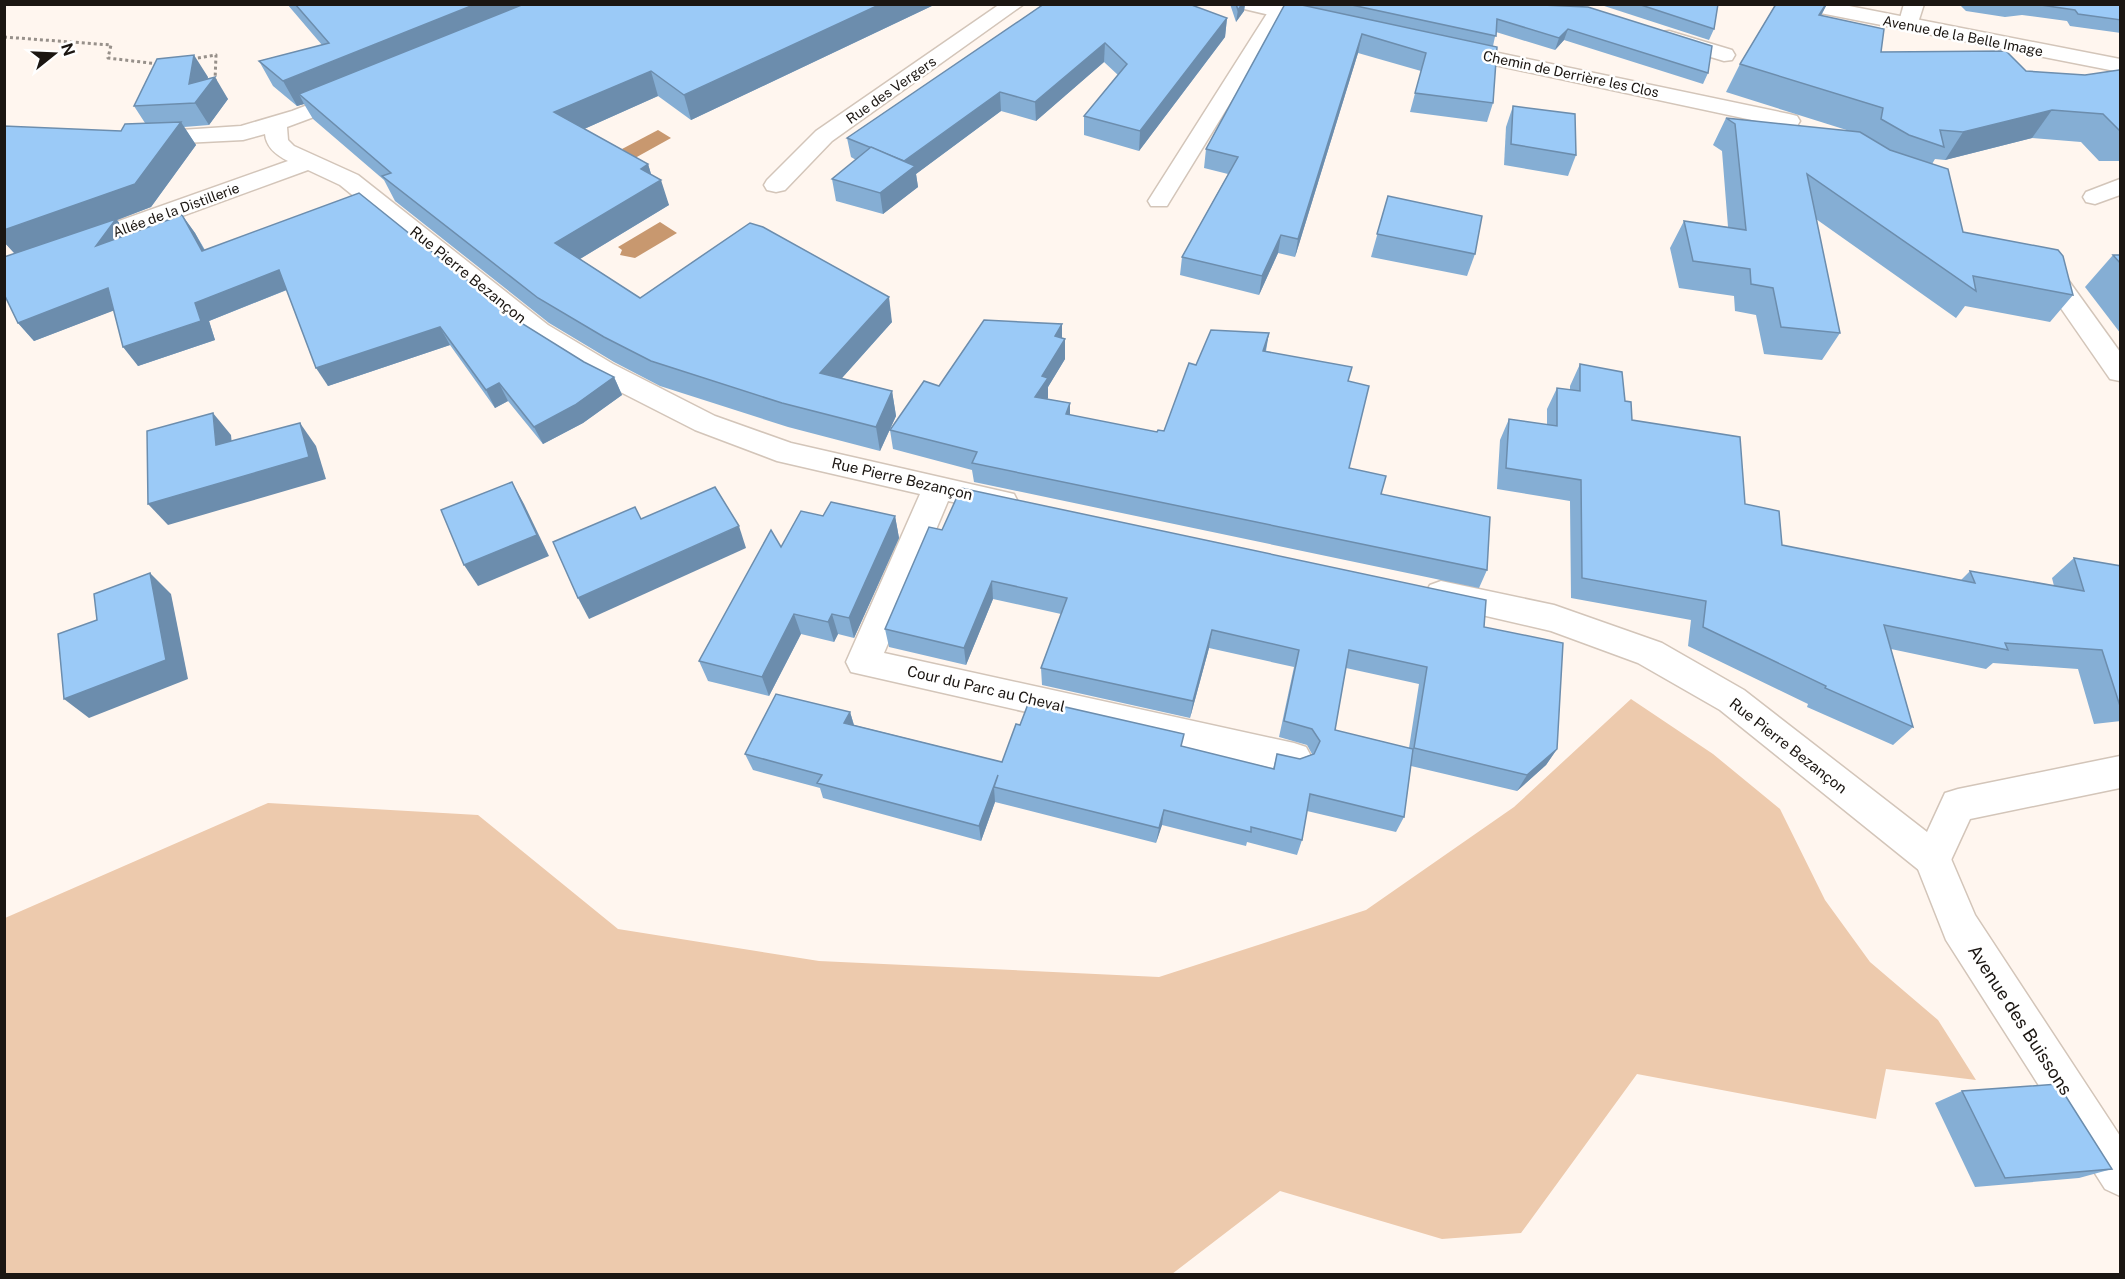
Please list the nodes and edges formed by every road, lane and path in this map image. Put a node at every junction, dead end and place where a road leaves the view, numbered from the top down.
1 (1014, 4) edge
2 (1247, 4) edge
3 (1805, 4) edge
4 (1277, 12) junction
5 (1911, 15) edge
6 (1347, 27) edge
7 (1650, 30) edge
8 (4, 37) edge
9 (1429, 44) edge
10 (1724, 54) dead end
11 (182, 61) edge
12 (160, 64) edge
13 (2121, 66) edge
14 (366, 88) edge
15 (275, 124) junction
16 (1800, 125) edge
17 (198, 134) junction
18 (121, 137) edge
19 (307, 162) junction
20 (776, 185) dead end
21 (2121, 186) edge
22 (2095, 196) dead end
23 (1159, 201) dead end
24 (55, 254) edge
25 (2044, 265) edge
26 (2121, 372) edge
27 (938, 488) junction
28 (1031, 508) edge
29 (1415, 588) edge
30 (1293, 758) edge
31 (2121, 772) edge
32 (1932, 859) junction
33 (2121, 1174) edge

1 - 20 street, Rue des Vergers
2 - 4 street
3 - 5 street, Avenue de la Belle Image
4 - 6 street
4 - 23 lane
5 - 13 street, Avenue de la Belle Image
7 - 10 street
8 - 12 path
9 - 16 street, Chemin de Derrière les Clos
11 - 17 path
14 - 15 street
15 - 17 street
15 - 19 street, Rue Pierre Bezançon
17 - 18 street
19 - 24 street, Allée de la Distillerie
19 - 27 street, Rue Pierre Bezançon
21 - 22 street
25 - 26 street
27 - 28 street, Rue Pierre Bezançon
27 - 30 street, Cour du Parc au Cheval
29 - 32 street, Rue Pierre Bezançon
31 - 32 street
32 - 33 street, Avenue des Buissons

